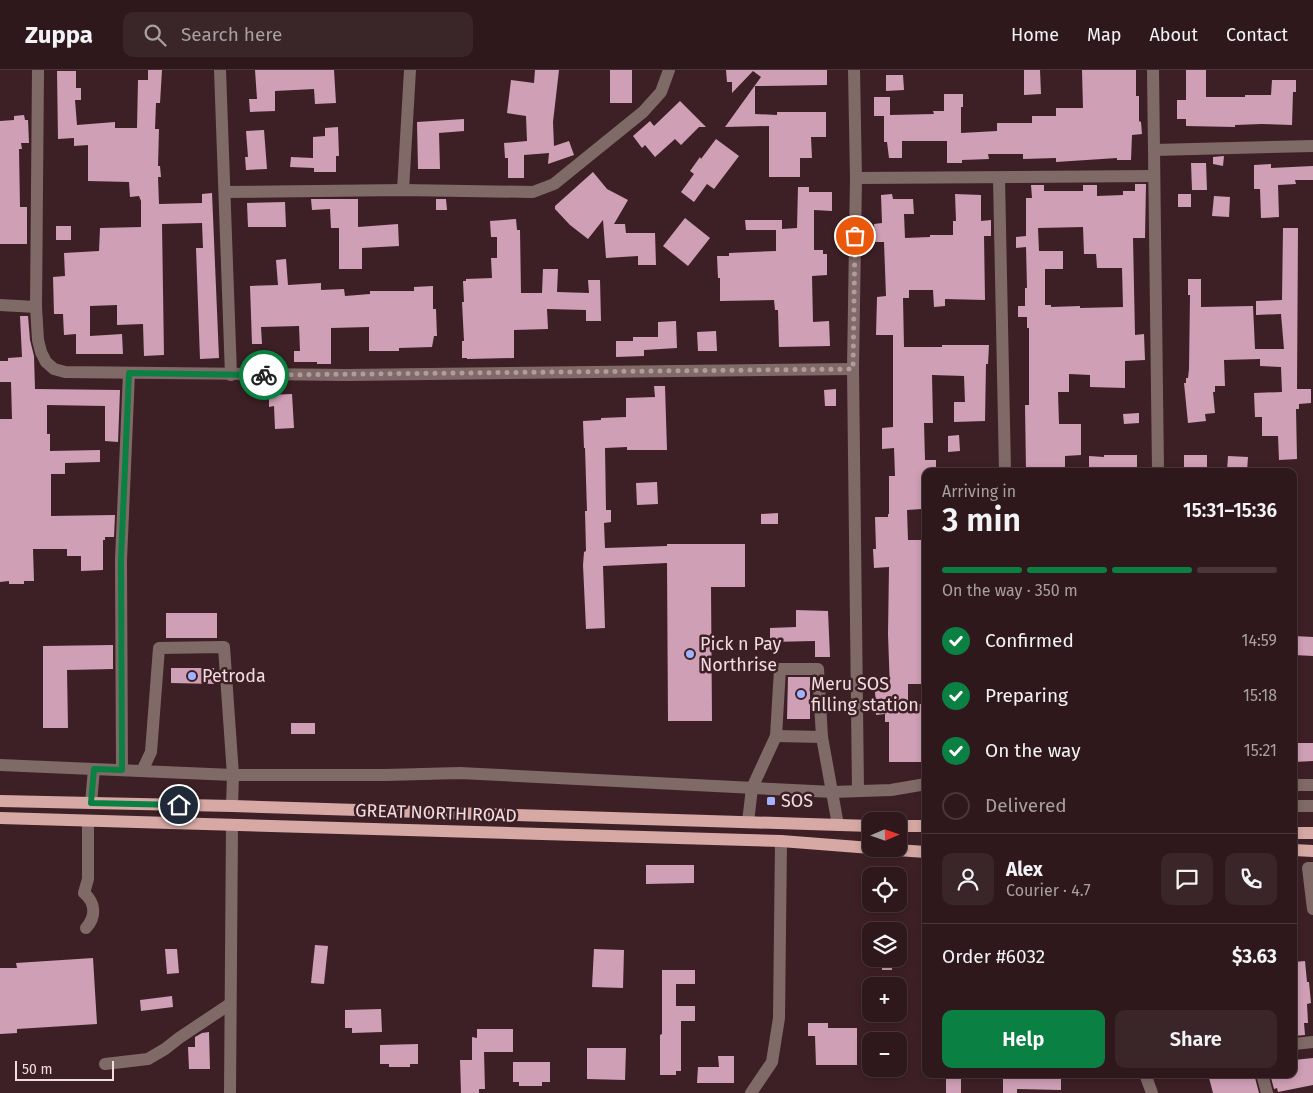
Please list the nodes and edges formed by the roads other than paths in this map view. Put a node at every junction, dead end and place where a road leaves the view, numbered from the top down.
1 (38, 70) edge
2 (220, 70) edge
3 (410, 70) edge
4 (668, 70) edge
5 (854, 70) edge
6 (1153, 70) edge
7 (1313, 146) edge
8 (1154, 150) junction
9 (1154, 176) junction
10 (856, 178) junction
11 (999, 178) junction
12 (403, 190) junction
13 (225, 192) junction
14 (0, 305) edge
15 (36, 307) junction
16 (853, 369) junction
17 (129, 373) junction
18 (231, 375) junction
19 (1005, 468) edge
20 (1158, 468) edge
21 (776, 736) junction
22 (822, 737) junction
23 (0, 765) edge
24 (94, 769) junction
25 (122, 770) junction
26 (142, 771) junction
27 (233, 774) junction
28 (922, 785) edge
29 (1297, 785) edge
30 (1313, 785) edge
31 (752, 788) junction
32 (858, 791) junction
33 (833, 792) junction
34 (0, 801) edge
35 (91, 803) junction
36 (232, 806) junction
37 (1297, 806) edge
38 (1313, 806) edge
39 (0, 818) edge
40 (88, 821) junction
41 (748, 822) junction
42 (232, 825) junction
43 (838, 825) junction
44 (862, 826) edge
45 (908, 826) edge
46 (922, 826) edge
47 (1297, 833) edge
48 (1313, 833) edge
49 (782, 841) junction
50 (862, 847) edge
51 (1297, 850) edge
52 (1313, 850) edge
53 (908, 851) edge
54 (922, 853) edge
55 (1313, 868) edge
56 (1313, 909) edge
57 (86, 928) dead end
58 (230, 1004) junction
59 (1313, 1042) edge
60 (1297, 1044) edge
61 (105, 1064) dead end
62 (1146, 1078) edge
63 (1263, 1078) edge
64 (230, 1093) edge
65 (751, 1093) edge
66 (1152, 1093) edge
67 (1267, 1093) edge

1 - 15 street
2 - 13 street
3 - 12 street
4 - 12 street
5 - 10 street
6 - 8 street
7 - 8 street
8 - 9 street
9 - 11 street
9 - 20 street
10 - 11 street
10 - 16 street
11 - 19 street
12 - 13 street
13 - 18 street
14 - 15 street
15 - 17 street
16 - 18 street
16 - 32 street
17 - 18 street
17 - 25 street
21 - 22 street
21 - 22 street
21 - 31 street
22 - 33 street
23 - 24 street
24 - 25 street
24 - 35 street
25 - 26 street
26 - 27 street
26 - 27 street
27 - 31 street
27 - 36 street
28 - 32 street
29 - 30 street
31 - 33 street
31 - 41 street
32 - 33 street
33 - 43 street
34 - 35 main road, GREAT NORTH ROAD
35 - 36 main road, GREAT NORTH ROAD
36 - 41 main road, GREAT NORTH ROAD
37 - 38 street
39 - 40 main road, GREAT NORTH ROAD
40 - 42 main road, GREAT NORTH ROAD
40 - 57 street
41 - 43 main road, GREAT NORTH ROAD
42 - 49 main road, GREAT NORTH ROAD
42 - 58 street
43 - 44 main road, GREAT NORTH ROAD
45 - 46 main road
47 - 48 main road
49 - 50 main road, GREAT NORTH ROAD
49 - 65 street
51 - 52 main road
53 - 54 main road
55 - 56 street
58 - 61 street
58 - 64 street
59 - 60 street
62 - 66 street
63 - 67 street

